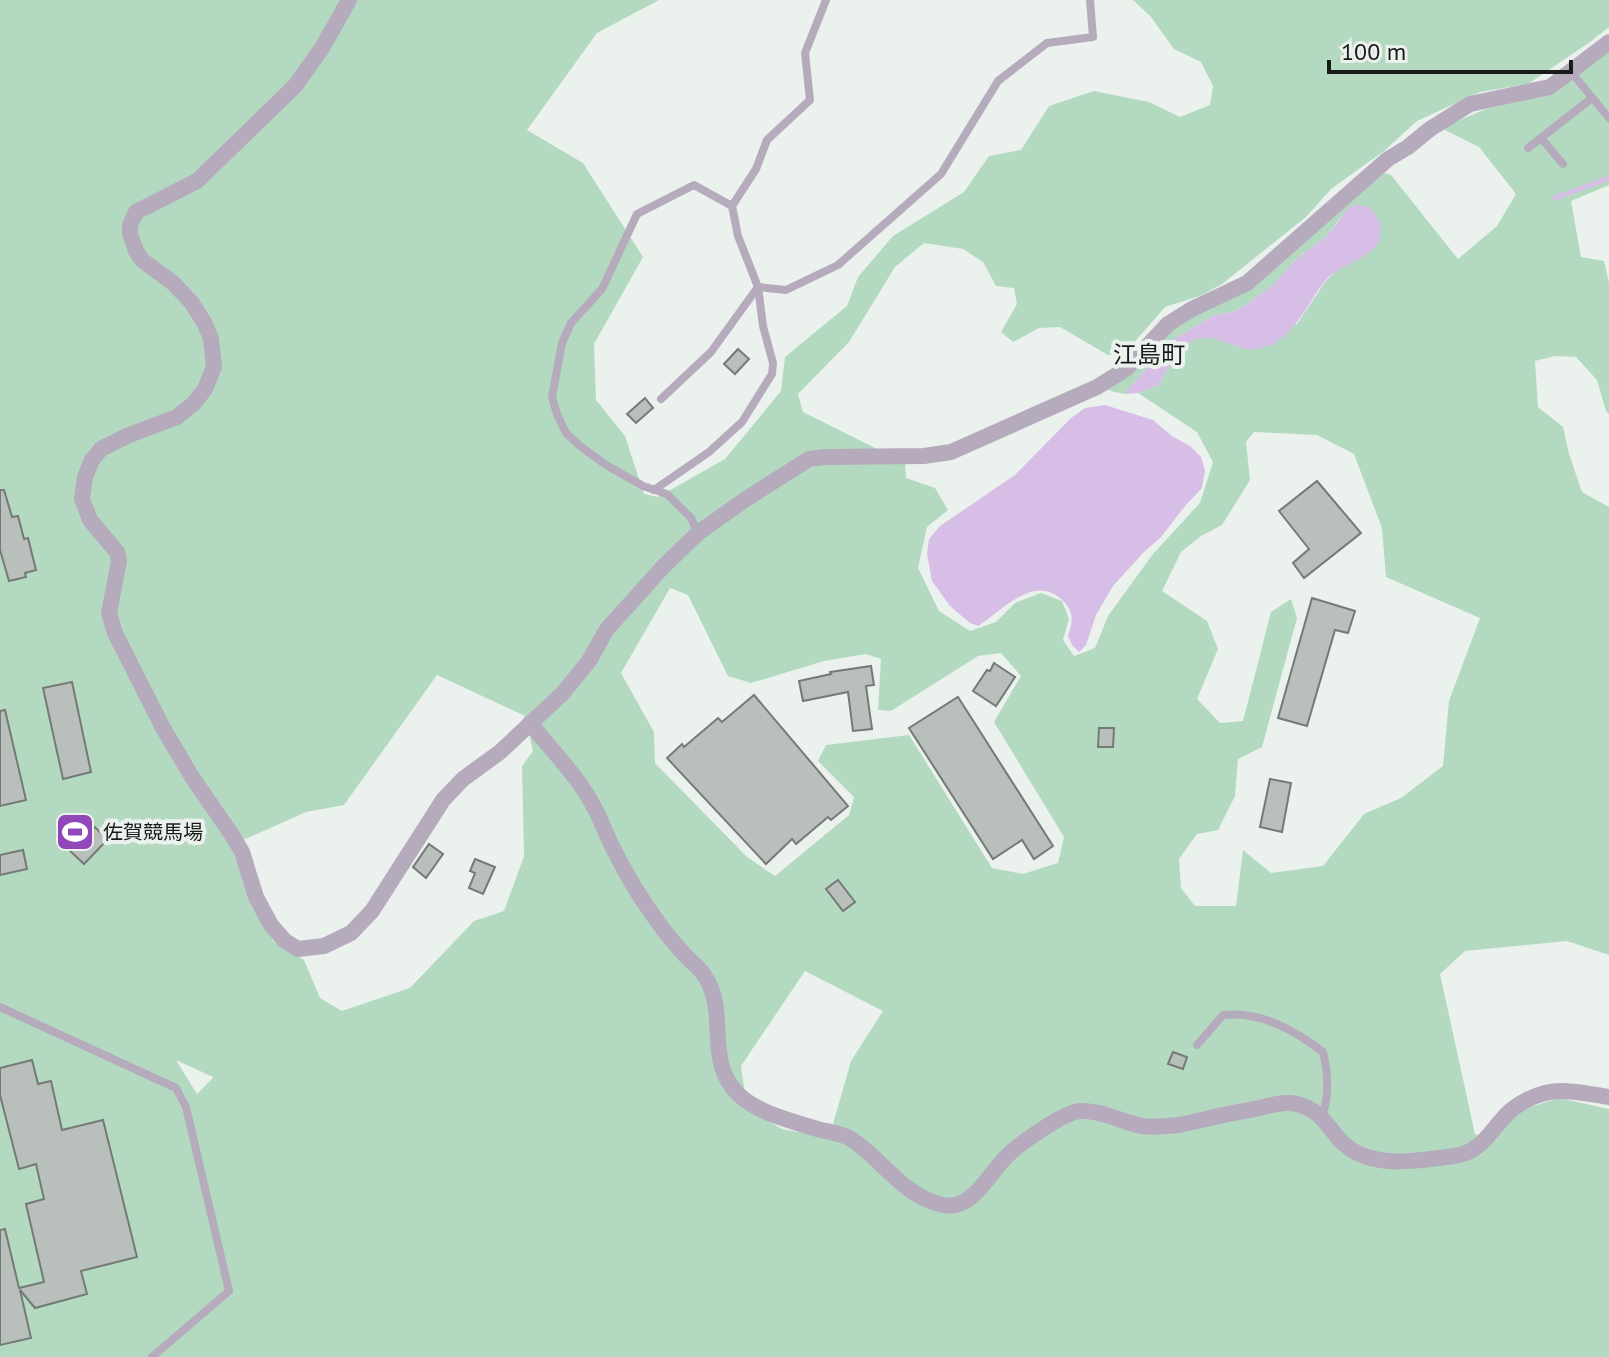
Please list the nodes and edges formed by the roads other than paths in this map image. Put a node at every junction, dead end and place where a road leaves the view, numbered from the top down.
1 (349, 0) edge
2 (826, 0) edge
3 (1090, 0) edge
4 (1609, 42) edge
5 (1571, 72) junction
6 (1592, 98) junction
7 (1609, 118) edge
8 (1541, 138) junction
9 (1528, 148) dead end
10 (1563, 164) dead end
11 (732, 206) junction
12 (758, 287) junction
13 (661, 399) dead end
14 (654, 490) junction
15 (698, 533) junction
16 (530, 723) junction
17 (0, 1007) edge
18 (1197, 1045) dead end
19 (1609, 1097) edge
20 (1322, 1116) junction
21 (152, 1357) edge

1 - 16 street
2 - 11 lane
3 - 12 lane
4 - 5 street
5 - 6 lane
5 - 15 street
6 - 7 lane
6 - 8 lane
8 - 9 lane
8 - 10 lane
11 - 12 lane
11 - 14 lane
12 - 13 lane
12 - 14 lane
14 - 15 lane
15 - 16 street
16 - 20 street
17 - 21 lane
18 - 20 lane
19 - 20 street

